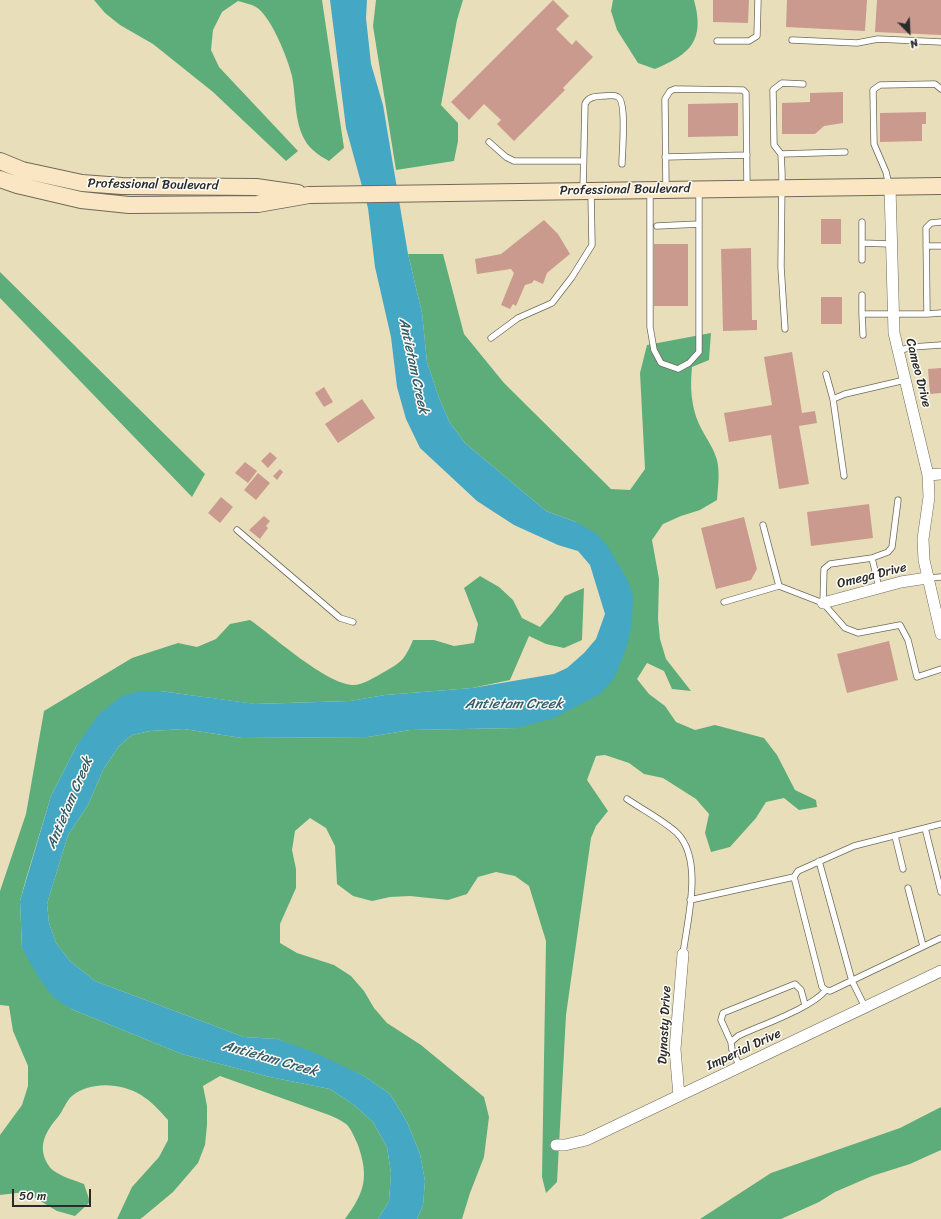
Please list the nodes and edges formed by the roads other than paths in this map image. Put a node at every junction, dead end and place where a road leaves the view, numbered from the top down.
1 (758, 0) edge
2 (792, 40) dead end
3 (717, 41) dead end
4 (941, 42) edge
5 (803, 84) dead end
6 (941, 89) edge
7 (489, 142) dead end
8 (845, 152) dead end
9 (781, 154) junction
10 (747, 155) junction
11 (665, 157) junction
12 (0, 161) edge
13 (583, 161) junction
14 (622, 164) dead end
15 (0, 179) edge
16 (941, 186) edge
17 (890, 187) junction
18 (781, 188) junction
19 (699, 189) junction
20 (747, 189) junction
21 (658, 190) junction
22 (587, 191) junction
23 (309, 195) junction
24 (862, 222) dead end
25 (941, 222) edge
26 (699, 224) junction
27 (657, 226) dead end
28 (862, 243) junction
29 (891, 244) junction
30 (926, 246) junction
31 (941, 246) edge
32 (862, 260) dead end
33 (862, 295) dead end
34 (892, 313) junction
35 (941, 313) edge
36 (862, 314) junction
37 (927, 314) junction
38 (785, 329) dead end
39 (863, 335) dead end
40 (491, 338) dead end
41 (941, 345) edge
42 (897, 351) junction
43 (826, 374) dead end
44 (905, 380) junction
45 (833, 399) junction
46 (941, 474) edge
47 (844, 476) dead end
48 (928, 476) junction
49 (898, 500) dead end
50 (763, 525) dead end
51 (237, 530) dead end
52 (872, 558) junction
53 (941, 577) edge
54 (927, 578) junction
55 (780, 586) junction
56 (879, 588) junction
57 (724, 602) dead end
58 (823, 603) junction
59 (353, 622) dead end
60 (941, 634) edge
61 (941, 669) edge
62 (626, 799) dead end
63 (941, 824) edge
64 (925, 828) junction
65 (895, 836) junction
66 (819, 861) junction
67 (903, 869) dead end
68 (794, 877) junction
69 (908, 888) dead end
70 (941, 892) edge
71 (690, 900) junction
72 (941, 938) edge
73 (923, 946) junction
74 (683, 954) joint
75 (941, 971) edge
76 (852, 981) junction
77 (826, 990) junction
78 (805, 1006) junction
79 (865, 1007) junction
80 (731, 1042) junction
81 (740, 1067) junction
82 (679, 1096) junction
83 (556, 1145) dead end

1 - 3 lane
2 - 4 lane
5 - 9 lane
6 - 17 lane
7 - 13 lane
8 - 9 lane
9 - 18 lane
10 - 11 lane
10 - 11 lane
10 - 20 lane
11 - 21 lane
12 - 23 street, Professional Boulevard
13 - 14 lane
13 - 22 lane
15 - 23 street, Professional Boulevard
16 - 17 street, Professional Boulevard
17 - 18 street, Professional Boulevard
17 - 29 street, Cameo Drive
18 - 20 street, Professional Boulevard
18 - 38 lane
19 - 20 street, Professional Boulevard
19 - 21 street, Professional Boulevard
19 - 26 lane
21 - 22 street, Professional Boulevard
21 - 26 lane
22 - 23 street, Professional Boulevard
22 - 40 lane
24 - 28 lane
25 - 30 lane
26 - 27 lane
28 - 29 lane
28 - 32 lane
29 - 34 street, Cameo Drive
30 - 31 lane
30 - 37 lane
33 - 36 lane
34 - 36 lane
34 - 37 lane
34 - 42 street, Cameo Drive
35 - 37 lane
36 - 39 lane
41 - 42 lane
42 - 44 street, Cameo Drive
43 - 45 lane
44 - 45 lane
44 - 48 street, Cameo Drive
45 - 47 lane
46 - 48 street
48 - 54 street, Cameo Drive
49 - 52 lane
50 - 55 lane
51 - 59 lane
52 - 56 lane
52 - 58 lane
53 - 54 lane
54 - 56 street, Omega Drive
54 - 60 street, Cameo Drive
55 - 57 lane
55 - 58 lane
56 - 58 street, Omega Drive
58 - 61 lane
62 - 71 lane
63 - 64 lane
64 - 65 lane
64 - 70 lane
65 - 66 lane
65 - 67 lane
66 - 68 lane
66 - 76 lane
68 - 71 lane
68 - 77 lane
69 - 73 lane
71 - 74 lane
72 - 73 lane
73 - 76 lane
74 - 82 street, Dynasty Drive
75 - 79 street, Imperial Drive
76 - 77 lane
76 - 79 lane
77 - 78 lane
78 - 80 lane
78 - 80 lane
79 - 81 street, Imperial Drive
80 - 81 lane
81 - 82 street, Imperial Drive
82 - 83 street, Imperial Drive

